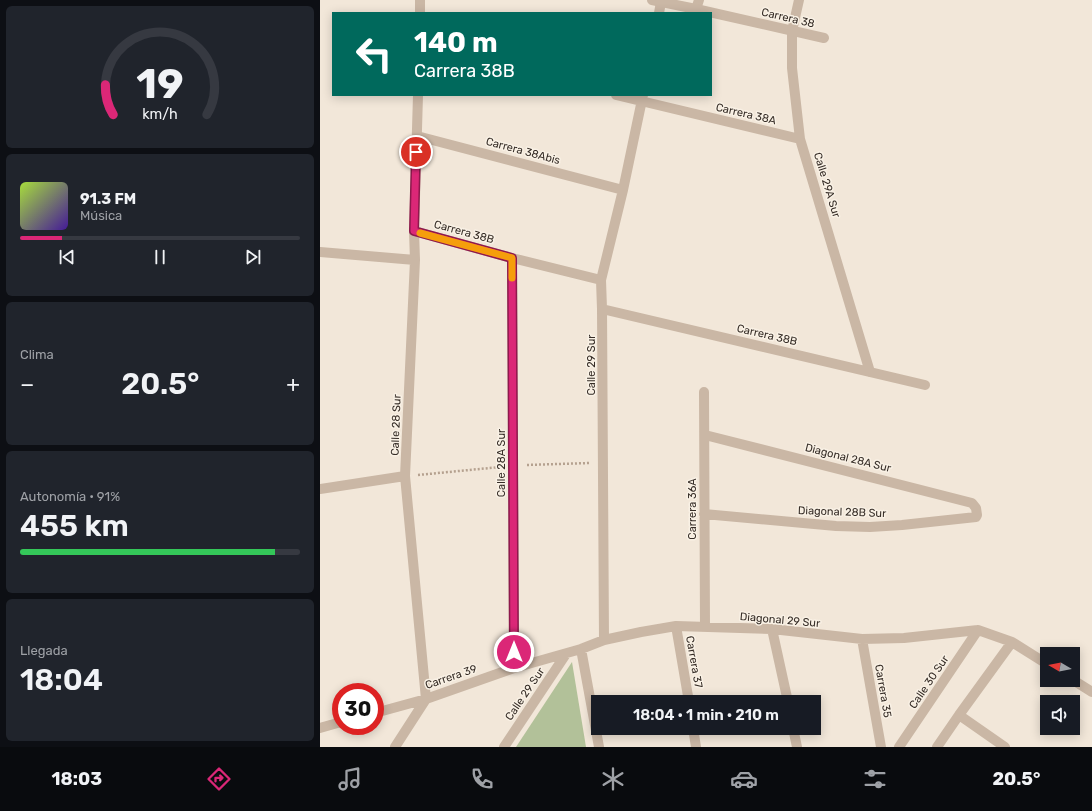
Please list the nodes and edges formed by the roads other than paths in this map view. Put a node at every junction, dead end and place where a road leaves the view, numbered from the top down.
1 (420, 0) edge
2 (799, 0) edge
3 (657, 1) edge
4 (697, 4) edge
5 (420, 12) edge
6 (659, 12) edge
7 (792, 31) junction
8 (824, 38) dead end
9 (418, 96) edge
10 (625, 96) edge
11 (643, 98) edge
12 (417, 136) junction
13 (800, 139) junction
14 (623, 190) junction
15 (414, 231) junction
16 (320, 252) edge
17 (512, 258) junction
18 (415, 260) junction
19 (601, 280) junction
20 (602, 309) junction
21 (870, 372) junction
22 (925, 385) dead end
23 (704, 392) dead end
24 (705, 434) junction
25 (405, 476) junction
26 (320, 489) edge
27 (704, 514) junction
28 (977, 514) joint
29 (676, 626) junction
30 (705, 627) junction
31 (772, 629) junction
32 (978, 630) junction
33 (862, 639) junction
34 (604, 640) junction
35 (1012, 642) junction
36 (581, 649) junction
37 (566, 654) junction
38 (1040, 660) edge
39 (514, 668) junction
40 (1080, 683) edge
41 (1090, 687) edge
42 (688, 695) edge
43 (786, 695) edge
44 (426, 699) junction
45 (384, 711) edge
46 (959, 715) junction
47 (332, 725) edge
48 (320, 728) edge
49 (694, 735) edge
50 (794, 735) edge
51 (395, 747) edge
52 (504, 747) edge
53 (598, 747) edge
54 (696, 747) edge
55 (797, 747) edge
56 (881, 747) edge
57 (899, 747) edge
58 (937, 747) edge
59 (1005, 747) edge

1 - 5 street
2 - 7 street, Calle 29A Sur
3 - 4 street, Carrera 38
3 - 6 street
4 - 7 street, Carrera 38
7 - 8 street, Carrera 38
7 - 13 street, Calle 29A Sur
9 - 12 street, Calle 28 Sur
10 - 11 street, Carrera 38A
11 - 13 street, Carrera 38A
11 - 14 street, Calle 29 Sur
12 - 14 street, Carrera 38Abis
12 - 15 street, Calle 28 Sur
13 - 21 street, Calle 29A Sur
14 - 19 street, Calle 29 Sur
15 - 17 street, Carrera 38B
15 - 18 street, Calle 28 Sur
16 - 18 street
17 - 19 street, Carrera 38B
17 - 39 street, Calle 28A Sur
18 - 25 street, Calle 28 Sur
19 - 20 street, Calle 29 Sur
20 - 21 street, Carrera 38B
20 - 34 street, Calle 29 Sur
21 - 22 street, Carrera 38B
23 - 24 street, Carrera 36A
24 - 27 street, Carrera 36A
24 - 28 street, Diagonal 28A Sur
25 - 26 street
25 - 44 street, Calle 28 Sur
27 - 28 street, Diagonal 28B Sur
27 - 30 street, Carrera 36A
29 - 30 street, Diagonal 29 Sur
29 - 34 street, Diagonal 29 Sur
29 - 42 street, Carrera 37
30 - 31 street, Diagonal 29 Sur
31 - 33 street, Diagonal 29 Sur
31 - 43 street
32 - 33 street, Diagonal 29 Sur
32 - 35 street
32 - 57 street, Calle 30 Sur
33 - 56 street, Carrera 35
34 - 36 street, Diagonal 29 Sur
35 - 38 street
35 - 46 street
36 - 37 street, Carrera 39
36 - 53 street
37 - 39 street, Carrera 39
37 - 52 street, Calle 29 Sur
39 - 44 street, Carrera 39
40 - 41 street
44 - 45 street, Carrera 39
44 - 51 street
46 - 58 street
46 - 59 street
47 - 48 street
49 - 54 street
50 - 55 street

